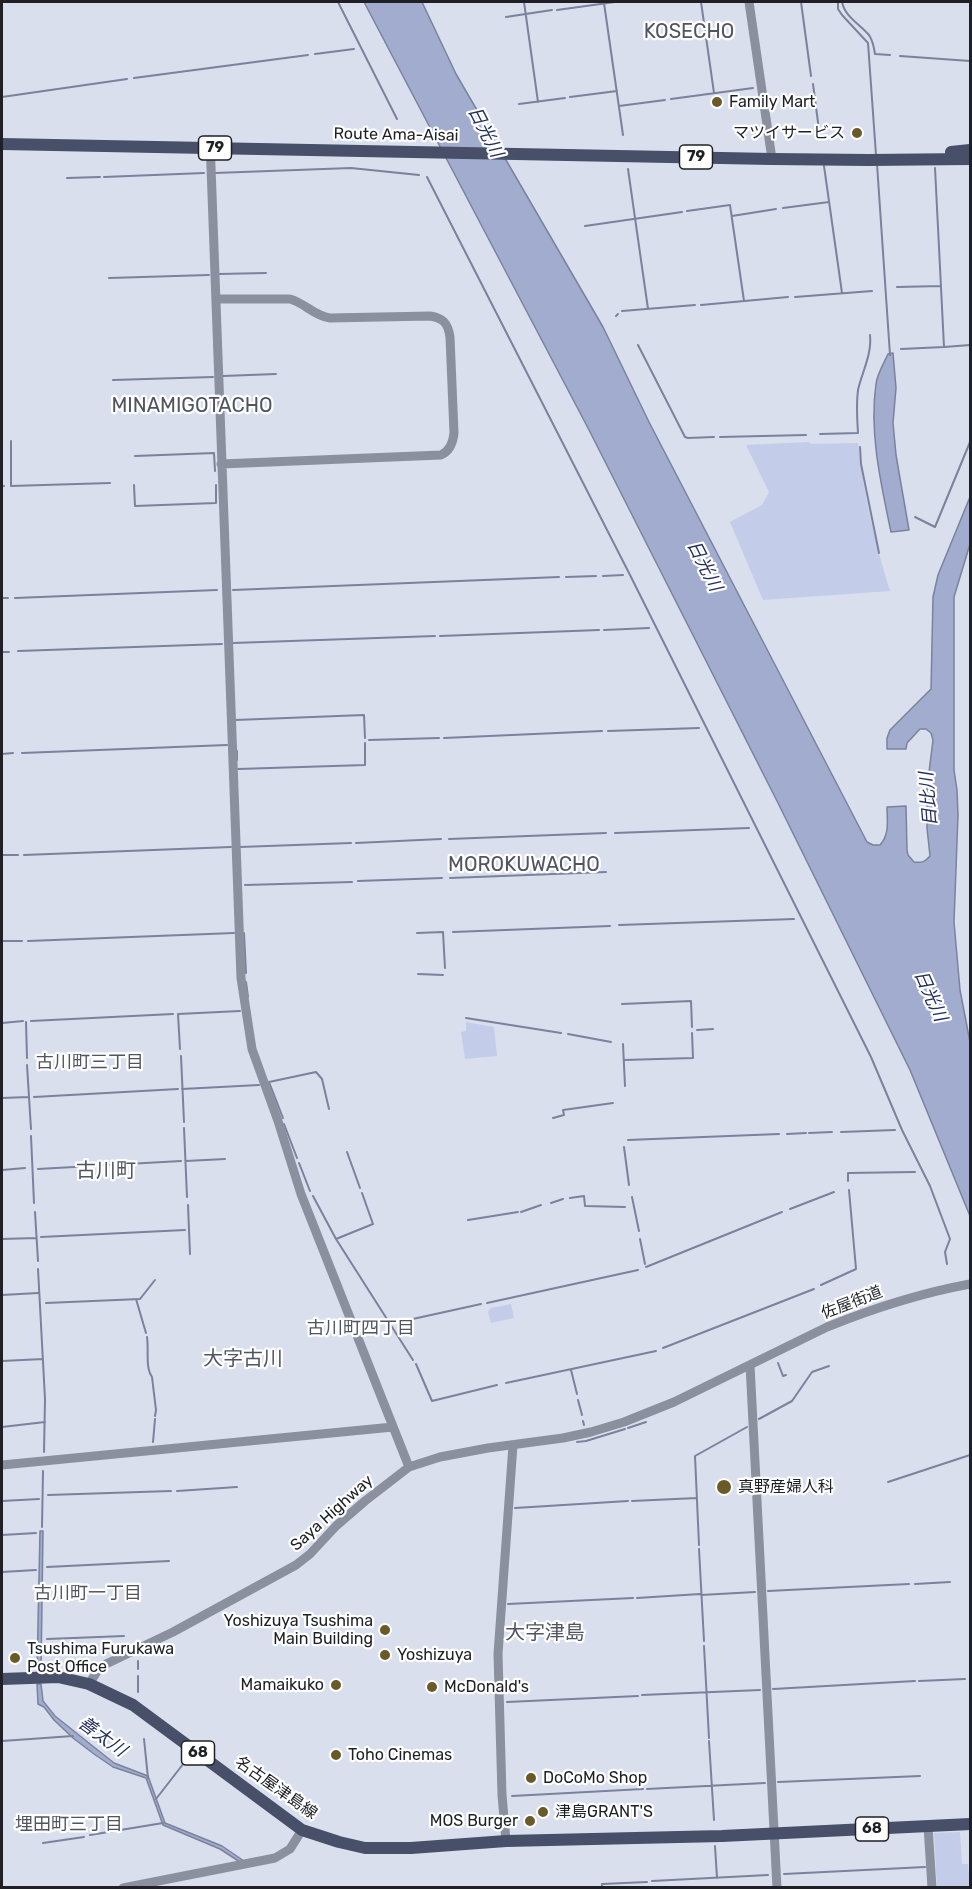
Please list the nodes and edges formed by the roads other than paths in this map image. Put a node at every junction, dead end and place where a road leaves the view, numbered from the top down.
1 (749, 2) edge
2 (2, 136) edge
3 (2, 144) edge
4 (209, 144) junction
5 (970, 150) edge
6 (771, 155) junction
7 (876, 156) junction
8 (970, 159) edge
9 (216, 299) junction
10 (221, 464) junction
11 (970, 1284) edge
12 (750, 1365) junction
13 (393, 1427) junction
14 (513, 1445) junction
15 (2, 1465) edge
16 (409, 1467) junction
17 (2, 1679) edge
18 (89, 1684) junction
19 (970, 1824) edge
20 (928, 1826) junction
21 (302, 1830) junction
22 (774, 1833) junction
23 (506, 1841) junction
24 (123, 1887) edge
25 (777, 1887) edge
26 (932, 1887) edge

1 - 6 street
2 - 4 main road, Route Ama-Aisai / 79
3 - 4 main road, Route Ama-Aisai / 79
4 - 6 main road, Route Ama-Aisai / 79
4 - 9 street
5 - 7 main road, Route Ama-Aisai / 79
6 - 7 main road, Route Ama-Aisai / 79
7 - 8 main road, Route Ama-Aisai / 79
9 - 10 street
9 - 10 street
10 - 13 street
11 - 12 street, 佐屋街道
12 - 14 street, Saya Highway
12 - 22 street
13 - 15 street
13 - 16 street
14 - 16 street, Saya Highway
14 - 23 street
16 - 18 street, Saya Highway
17 - 18 main road, 68
18 - 21 main road, 名古屋津島線 / 68
19 - 20 main road, 68
20 - 22 main road, 68
20 - 26 street
21 - 23 main road, 名古屋津島線 / 68
21 - 24 street
22 - 23 main road, 名古屋津島線 / 68
22 - 25 street

